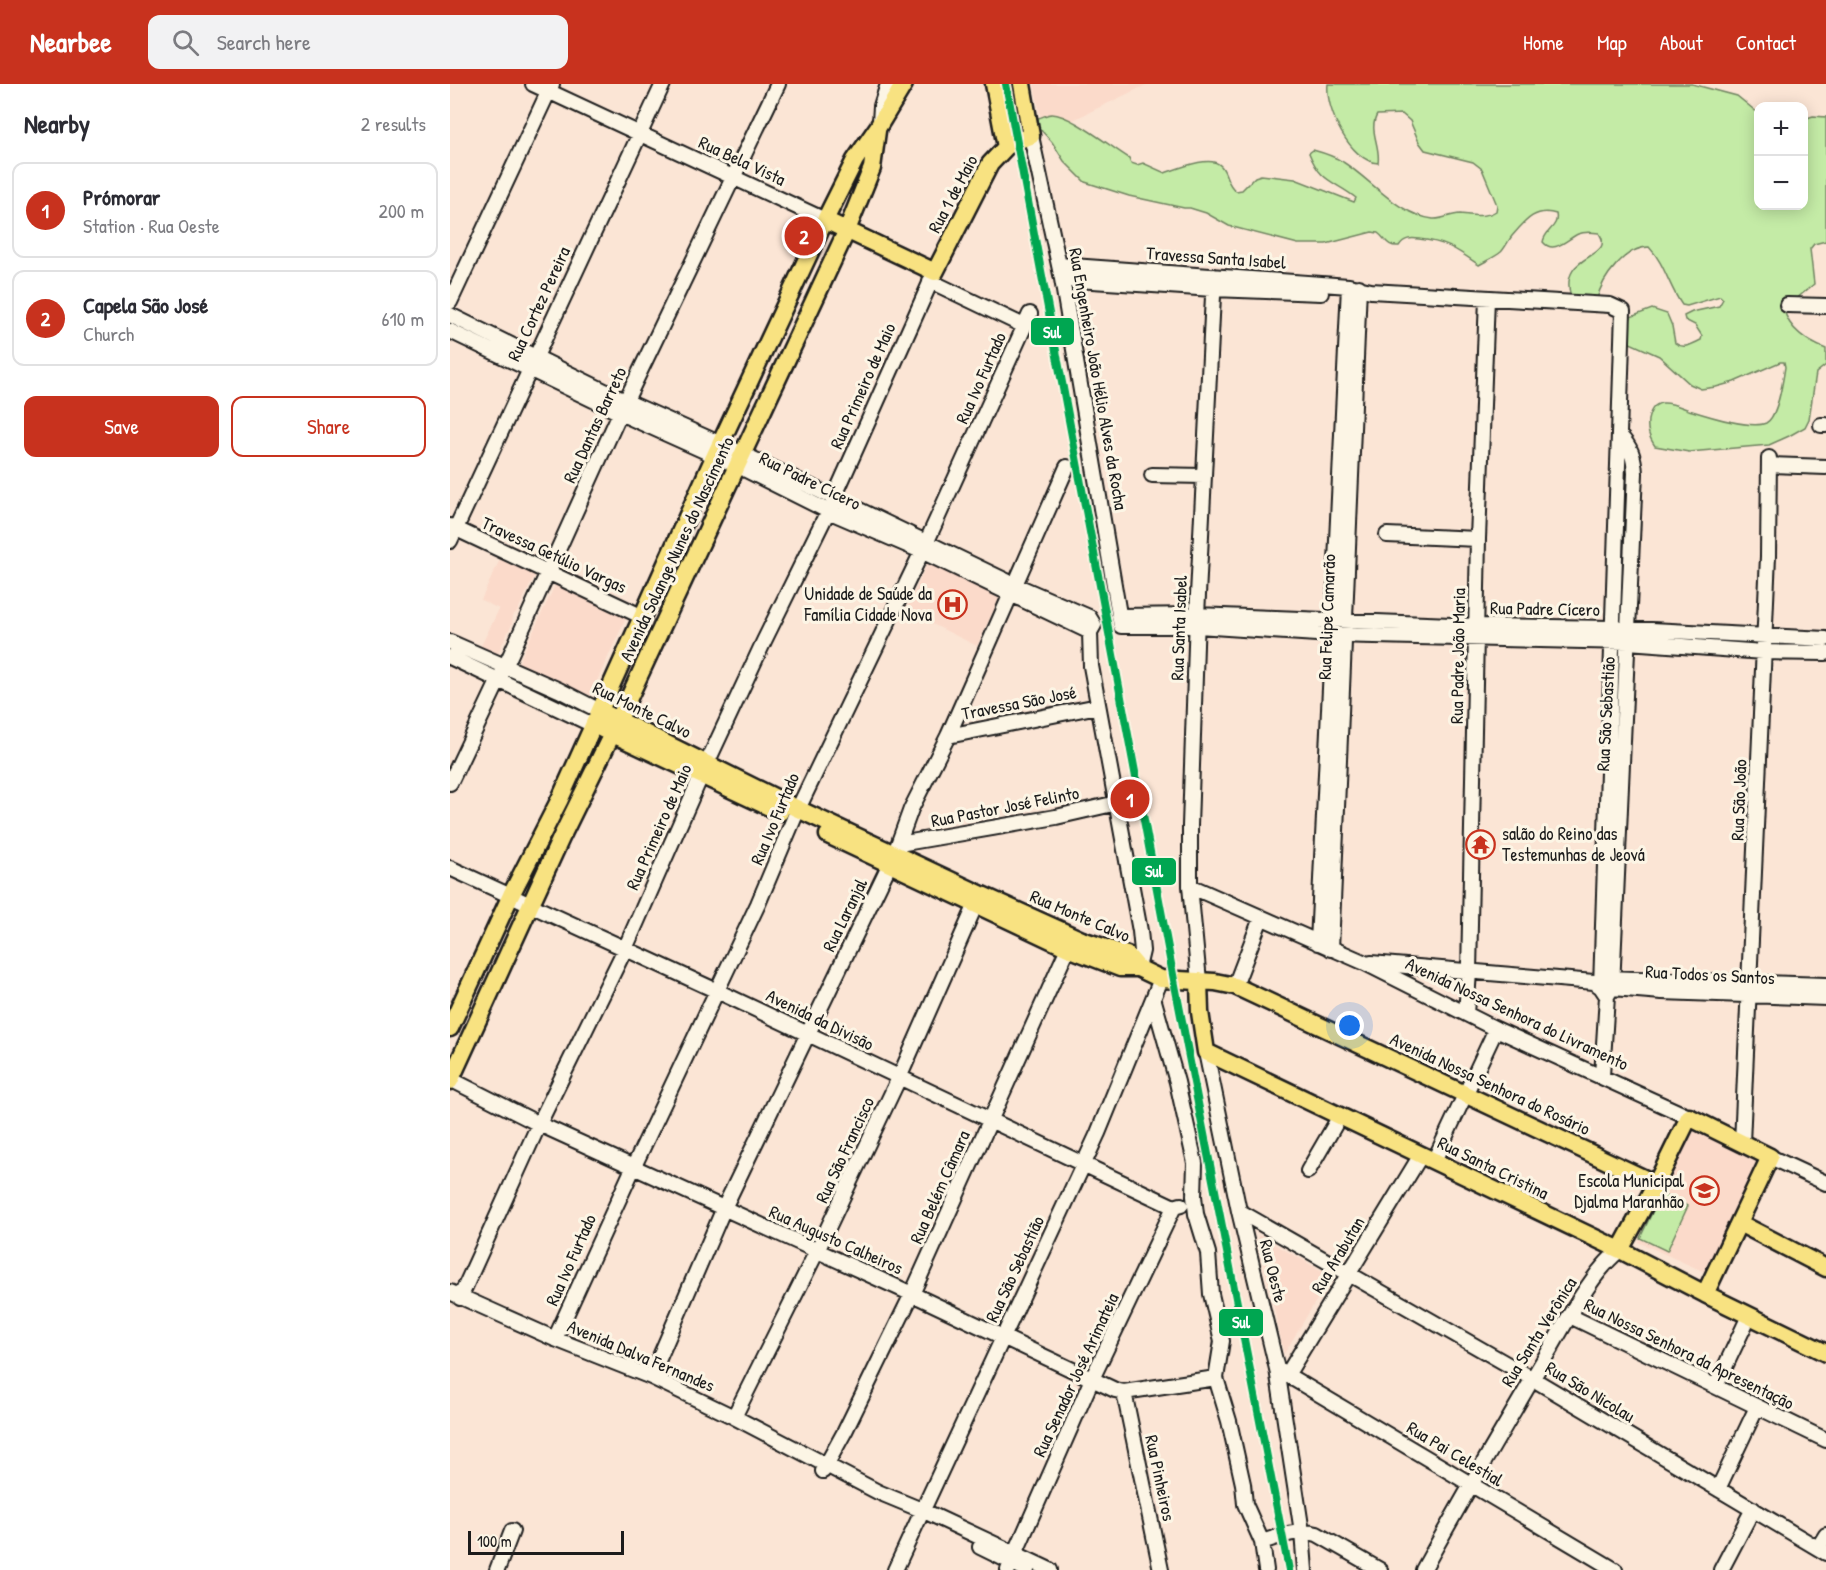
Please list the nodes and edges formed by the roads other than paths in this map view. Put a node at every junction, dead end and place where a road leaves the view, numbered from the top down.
1 (533, 84) edge
2 (663, 84) edge
3 (778, 84) edge
4 (888, 84) edge
5 (904, 84) edge
6 (994, 84) edge
7 (1022, 84) edge
8 (550, 88) edge
9 (879, 125) junction
10 (639, 135) junction
11 (1018, 142) junction
12 (733, 178) junction
13 (825, 220) junction
14 (847, 230) junction
15 (1060, 272) junction
16 (932, 277) junction
17 (1213, 283) junction
18 (1357, 291) junction
19 (1487, 298) junction
20 (450, 302) edge
21 (1787, 305) dead end
22 (1826, 306) edge
23 (1623, 311) joint
24 (450, 315) edge
25 (1027, 320) joint
26 (450, 331) edge
27 (535, 356) junction
28 (529, 369) junction
29 (622, 407) junction
30 (1620, 436) junction
31 (718, 449) junction
32 (741, 460) junction
33 (1067, 467) dead end
34 (1826, 467) edge
35 (1152, 475) dead end
36 (1203, 476) junction
37 (834, 497) junction
38 (828, 511) junction
39 (452, 532) edge
40 (1387, 535) dead end
41 (1478, 539) junction
42 (924, 546) junction
43 (549, 572) junction
44 (1013, 589) junction
45 (642, 617) junction
46 (1339, 620) junction
47 (1122, 621) joint
48 (1197, 621) junction
49 (1090, 632) junction
50 (1476, 632) junction
51 (1338, 635) junction
52 (1613, 635) junction
53 (1628, 635) junction
54 (1826, 639) edge
55 (450, 642) edge
56 (1763, 644) junction
57 (1826, 653) edge
58 (450, 657) edge
59 (506, 667) junction
60 (499, 680) junction
61 (1098, 706) junction
62 (597, 718) junction
63 (615, 727) junction
64 (948, 736) junction
65 (704, 770) junction
66 (450, 783) edge
67 (1614, 798) junction
68 (1117, 803) junction
69 (796, 814) junction
70 (894, 854) junction
71 (450, 868) edge
72 (1190, 886) junction
73 (511, 896) junction
74 (978, 899) junction
75 (531, 905) junction
76 (1261, 918) junction
77 (1324, 946) junction
78 (1068, 948) junction
79 (625, 950) junction
80 (1362, 962) junction
81 (1138, 968) junction
82 (1469, 972) junction
83 (1161, 979) junction
84 (1199, 981) junction
85 (1605, 985) junction
86 (1826, 985) edge
87 (1235, 986) junction
88 (1750, 989) junction
89 (717, 991) junction
90 (1826, 998) edge
91 (1154, 1001) junction
92 (1466, 1014) junction
93 (450, 1028) edge
94 (1496, 1029) junction
95 (807, 1034) junction
96 (1206, 1052) junction
97 (1602, 1076) junction
98 (899, 1078) junction
99 (450, 1080) edge
100 (1467, 1094) junction
101 (1340, 1116) junction
102 (1689, 1117) junction
103 (990, 1120) junction
104 (539, 1124) junction
105 (1742, 1143) junction
106 (1770, 1156) junction
107 (1427, 1158) junction
108 (1084, 1163) junction
109 (634, 1166) junction
110 (1308, 1171) dead end
111 (1826, 1183) edge
112 (1656, 1184) junction
113 (1185, 1202) junction
114 (724, 1208) junction
115 (1239, 1211) junction
116 (1739, 1223) junction
117 (1620, 1250) junction
118 (817, 1251) junction
119 (1826, 1268) edge
120 (1348, 1274) junction
121 (912, 1294) junction
122 (1705, 1294) junction
123 (455, 1295) edge
124 (1570, 1316) junction
125 (1749, 1316) junction
126 (1003, 1337) junction
127 (555, 1339) junction
128 (1826, 1353) edge
129 (1282, 1372) junction
130 (651, 1377) junction
131 (1216, 1378) junction
132 (1092, 1379) junction
133 (1533, 1379) junction
134 (1716, 1386) junction
135 (1124, 1392) junction
136 (1757, 1407) junction
137 (734, 1417) junction
138 (1826, 1440) edge
139 (821, 1466) junction
140 (1470, 1484) junction
141 (1718, 1489) junction
142 (1753, 1509) junction
143 (922, 1515) junction
144 (512, 1531) dead end
145 (1302, 1532) junction
146 (1826, 1534) edge
147 (1262, 1542) junction
148 (1822, 1551) edge
149 (1012, 1562) edge
150 (497, 1570) edge
151 (895, 1570) edge
152 (1027, 1570) edge
153 (1050, 1570) edge
154 (1161, 1570) edge
155 (1266, 1570) edge
156 (1305, 1570) edge
157 (1380, 1570) edge
158 (1423, 1570) edge
159 (1615, 1570) edge
160 (1721, 1570) edge

1 - 8 street, Rua Bela Vista
2 - 10 street, Rua Cortez Pereira
3 - 12 street, Rua Dantas Barreto
4 - 9 street, Avenida Solange Nunes do Nascimento
5 - 9 main road, Avenida Solange Nunes do Nascimento
6 - 11 main road
7 - 11 main road, Rua Engenheiro João Hélio Alves da Rocha
8 - 10 street, Rua Bela Vista
8 - 20 street
9 - 13 main road, Avenida Solange Nunes do Nascimento
9 - 14 main road, Avenida Solange Nunes do Nascimento
10 - 12 street, Rua Bela Vista
10 - 27 street, Rua Cortez Pereira
11 - 15 street, Rua Engenheiro João Hélio Alves da Rocha
11 - 16 main road, Rua 1 de Maio
12 - 13 street, Rua Bela Vista
12 - 29 street, Rua Dantas Barreto
13 - 14 main road, Rua Bela Vista
13 - 31 main road, Avenida Solange Nunes do Nascimento
14 - 16 main road, Rua Bela Vista
14 - 32 main road, Avenida Solange Nunes do Nascimento
15 - 17 street, Travessa Santa Isabel
15 - 47 street, Rua Engenheiro João Hélio Alves da Rocha
16 - 25 street, Rua Bela Vista
16 - 37 street, Rua Primeiro de Maio
17 - 18 street, Travessa Santa Isabel
17 - 36 street, Rua Santa Isabel
18 - 19 street, Travessa Santa Isabel
18 - 46 street, Rua Felipe Camarão
19 - 23 street, Travessa Santa Isabel
19 - 41 street, Rua Padre João Maria
21 - 22 street
23 - 30 street, Rua São Sebastião
24 - 27 street, Rua Padre Cícero
25 - 42 street, Rua Ivo Furtado
26 - 28 street, Rua Padre Cícero
27 - 28 street, Rua Cortez Pereira
27 - 29 street, Rua Padre Cícero
28 - 29 street, Rua Padre Cícero
28 - 39 street, Rua Cortez Pereira
29 - 31 street, Rua Padre Cícero
29 - 43 street, Rua Dantas Barreto
30 - 52 street, Rua São Sebastião
30 - 53 street, Rua São Sebastião
31 - 32 street, Rua Padre Cícero
31 - 45 main road, Avenida Solange Nunes do Nascimento
32 - 37 street, Rua Padre Cícero
32 - 38 street, Rua Padre Cícero
32 - 63 main road, Avenida Solange Nunes do Nascimento
33 - 44 street, Rua Laranjal
34 - 56 street, Rua São João
35 - 36 street
36 - 48 street, Rua Santa Isabel
37 - 38 street, Rua Primeiro de Maio
37 - 42 street, Rua Padre Cícero
38 - 42 street, Rua Padre Cícero
38 - 65 street, Rua Primeiro de Maio
39 - 43 street, Travessa Getúlio Vargas
40 - 41 street
41 - 50 street, Rua Padre João Maria
42 - 44 street, Rua Padre Cícero
42 - 69 street, Rua Ivo Furtado
43 - 45 street, Travessa Getúlio Vargas
43 - 59 street, Rua Dantas Barreto
44 - 49 street, Rua Padre Cícero
44 - 49 street, Rua Padre Cícero
44 - 64 street, Rua Laranjal
45 - 62 main road, Avenida Solange Nunes do Nascimento
46 - 48 street, Rua Padre Cícero
46 - 50 street, Rua Padre Cícero
46 - 51 street, Rua Felipe Camarão
47 - 48 street, Rua Padre Cícero
48 - 51 street, Rua Padre Cícero
48 - 72 street, Rua Santa Isabel
49 - 61 street
50 - 51 street, Rua Padre Cícero
50 - 52 street, Rua Padre Cícero
50 - 82 street, Rua Padre João Maria
51 - 77 street, Rua Felipe Camarão
52 - 53 street, Rua Padre Cícero
52 - 67 street, Rua São Sebastião
53 - 56 street, Rua Padre Cícero
53 - 67 street, Rua São Sebastião
54 - 56 street, Rua Padre Cícero
55 - 59 street, Rua Monte Calvo
56 - 57 street, Rua Padre Cícero
56 - 88 street, Rua São João
58 - 60 street, Rua Monte Calvo
59 - 60 street, Rua Dantas Barreto
59 - 62 street, Rua Monte Calvo
60 - 62 street, Rua Monte Calvo
60 - 66 street, Rua Dantas Barreto
61 - 64 street, Travessa São José
61 - 68 street
62 - 63 main road, Rua Monte Calvo
62 - 73 main road, Avenida Solange Nunes do Nascimento
63 - 65 main road, Rua Monte Calvo
63 - 75 main road, Avenida Solange Nunes do Nascimento
64 - 70 street, Rua Laranjal
65 - 69 main road, Rua Monte Calvo
65 - 79 street, Rua Primeiro de Maio
67 - 85 street, Rua São Sebastião
68 - 70 street, Rua Pastor José Felinto
68 - 81 street
69 - 70 main road, Rua Monte Calvo
69 - 89 street, Rua Ivo Furtado
70 - 74 main road, Rua Monte Calvo
70 - 95 street, Rua Laranjal
71 - 73 street, Avenida da Divisão
72 - 76 street, Avenida Nossa Senhora do Livramento
72 - 84 street, Rua Santa Isabel
73 - 75 street, Avenida da Divisão
73 - 93 main road, Avenida Solange Nunes do Nascimento
74 - 78 main road, Rua Monte Calvo
74 - 81 main road, Rua Monte Calvo
74 - 98 street, Rua São Francisco
75 - 79 street, Avenida da Divisão
75 - 99 main road, Avenida Solange Nunes do Nascimento
76 - 77 street, Avenida Nossa Senhora do Livramento
76 - 87 street
77 - 80 street, Avenida Nossa Senhora do Livramento
78 - 81 main road, Rua Monte Calvo
78 - 103 street, Rua Belém Câmara
79 - 89 street, Avenida da Divisão
79 - 104 street, Rua Primeiro de Maio
80 - 82 street, Rua Todos os Santos
80 - 92 street, Avenida Nossa Senhora do Livramento
81 - 83 main road, Avenida Nossa Senhora do Rosário
82 - 85 street, Rua Todos os Santos
82 - 92 street, Rua Padre João Maria
83 - 84 main road, Avenida Nossa Senhora do Rosário
83 - 91 street, Rua São Sebastião
84 - 87 main road, Avenida Nossa Senhora do Rosário
84 - 96 main road, Rua Oeste
85 - 88 street, Rua Todos os Santos
85 - 97 street, Rua São Sebastião
86 - 88 street, Rua Todos os Santos
87 - 100 main road, Avenida Nossa Senhora do Rosário
88 - 90 street, Rua Todos os Santos
88 - 105 street, Rua São João
89 - 95 street, Avenida da Divisão
89 - 109 street, Rua Ivo Furtado
91 - 108 street, Rua São Sebastião
91 - 113 street
92 - 94 street, Avenida Nossa Senhora do Livramento
94 - 97 street, Avenida Nossa Senhora do Livramento
94 - 100 street, Rua Arabutan
95 - 98 street, Avenida da Divisão
95 - 114 street, Rua Laranjal
96 - 101 main road, Rua Santa Cristina
96 - 115 street, Rua Oeste
97 - 102 street, Avenida Nossa Senhora do Livramento
98 - 103 street, Avenida da Divisão
98 - 118 street, Rua São Francisco
99 - 104 street, Rua Augusto Calheiros
100 - 107 street, Rua Arabutan
100 - 112 main road, Avenida Nossa Senhora do Rosário
101 - 107 main road, Rua Santa Cristina
101 - 110 street
102 - 105 main road, Avenida Nossa Senhora do Livramento
102 - 112 main road, Rua Santa Verônica
103 - 108 street, Avenida da Divisão
103 - 121 street, Rua Belém Câmara
104 - 109 street, Rua Augusto Calheiros
104 - 123 street, Rua Primeiro de Maio
105 - 106 main road, Avenida Nossa Senhora do Livramento
106 - 111 street, Avenida Nossa Senhora do Livramento
106 - 116 main road
107 - 117 main road, Rua Santa Cristina
107 - 120 street, Rua Arabutan
108 - 113 street, Avenida da Divisão
108 - 126 street, Rua São Sebastião
109 - 114 street, Rua Augusto Calheiros
109 - 127 street, Rua Ivo Furtado
112 - 117 main road, Rua Santa Verônica
113 - 131 street
113 - 132 street, Rua Senador José Arimateia
114 - 118 street, Rua Augusto Calheiros
114 - 130 street, Rua Laranjal
115 - 120 street, Rua São Nicolau
115 - 129 street, Rua Oeste
116 - 119 main road
116 - 122 main road
117 - 122 main road, Rua Santa Cristina
117 - 124 street, Rua Santa Verônica
118 - 121 street, Rua Augusto Calheiros
118 - 137 street, Rua São Francisco
120 - 129 street, Rua Arabutan
120 - 133 street, Rua São Nicolau
121 - 126 street, Rua Augusto Calheiros
121 - 139 street, Rua Belém Câmara
122 - 125 main road, Rua Santa Cristina
123 - 127 street, Avenida Dalva Fernandes
124 - 133 street, Rua Santa Verônica
124 - 134 street, Rua Nossa Senhora da Apresentação
125 - 128 main road, Rua Santa Cristina
125 - 134 street
126 - 132 street, Rua Augusto Calheiros
126 - 143 street, Rua São Sebastião
127 - 130 street, Avenida Dalva Fernandes
129 - 140 street, Rua Pai Celestial
129 - 145 street, Rua Oeste
130 - 137 street, Avenida Dalva Fernandes
131 - 135 street
131 - 147 street
132 - 135 street, Rua Augusto Calheiros
132 - 149 street, Rua Senador José Arimateia
133 - 140 street, Rua Santa Verônica
133 - 141 street, Rua São Nicolau
134 - 136 street, Rua Nossa Senhora da Apresentação
135 - 154 street, Rua Pinheiros
136 - 138 street, Rua Nossa Senhora da Apresentação
136 - 141 street
137 - 139 street, Avenida Dalva Fernandes
139 - 143 street, Avenida Dalva Fernandes
140 - 158 street, Rua Santa Verônica
140 - 159 street, Rua Pai Celestial
141 - 142 street, Rua São Nicolau
142 - 148 street, Rua São Nicolau
142 - 160 street
143 - 149 street, Avenida Dalva Fernandes
143 - 151 street, Rua São Sebastião
144 - 150 street
145 - 147 street
145 - 156 street, Rua Oeste
145 - 157 street
146 - 148 street
147 - 155 street
149 - 152 street, Avenida Dalva Fernandes
149 - 153 street, Avenida Dalva Fernandes

